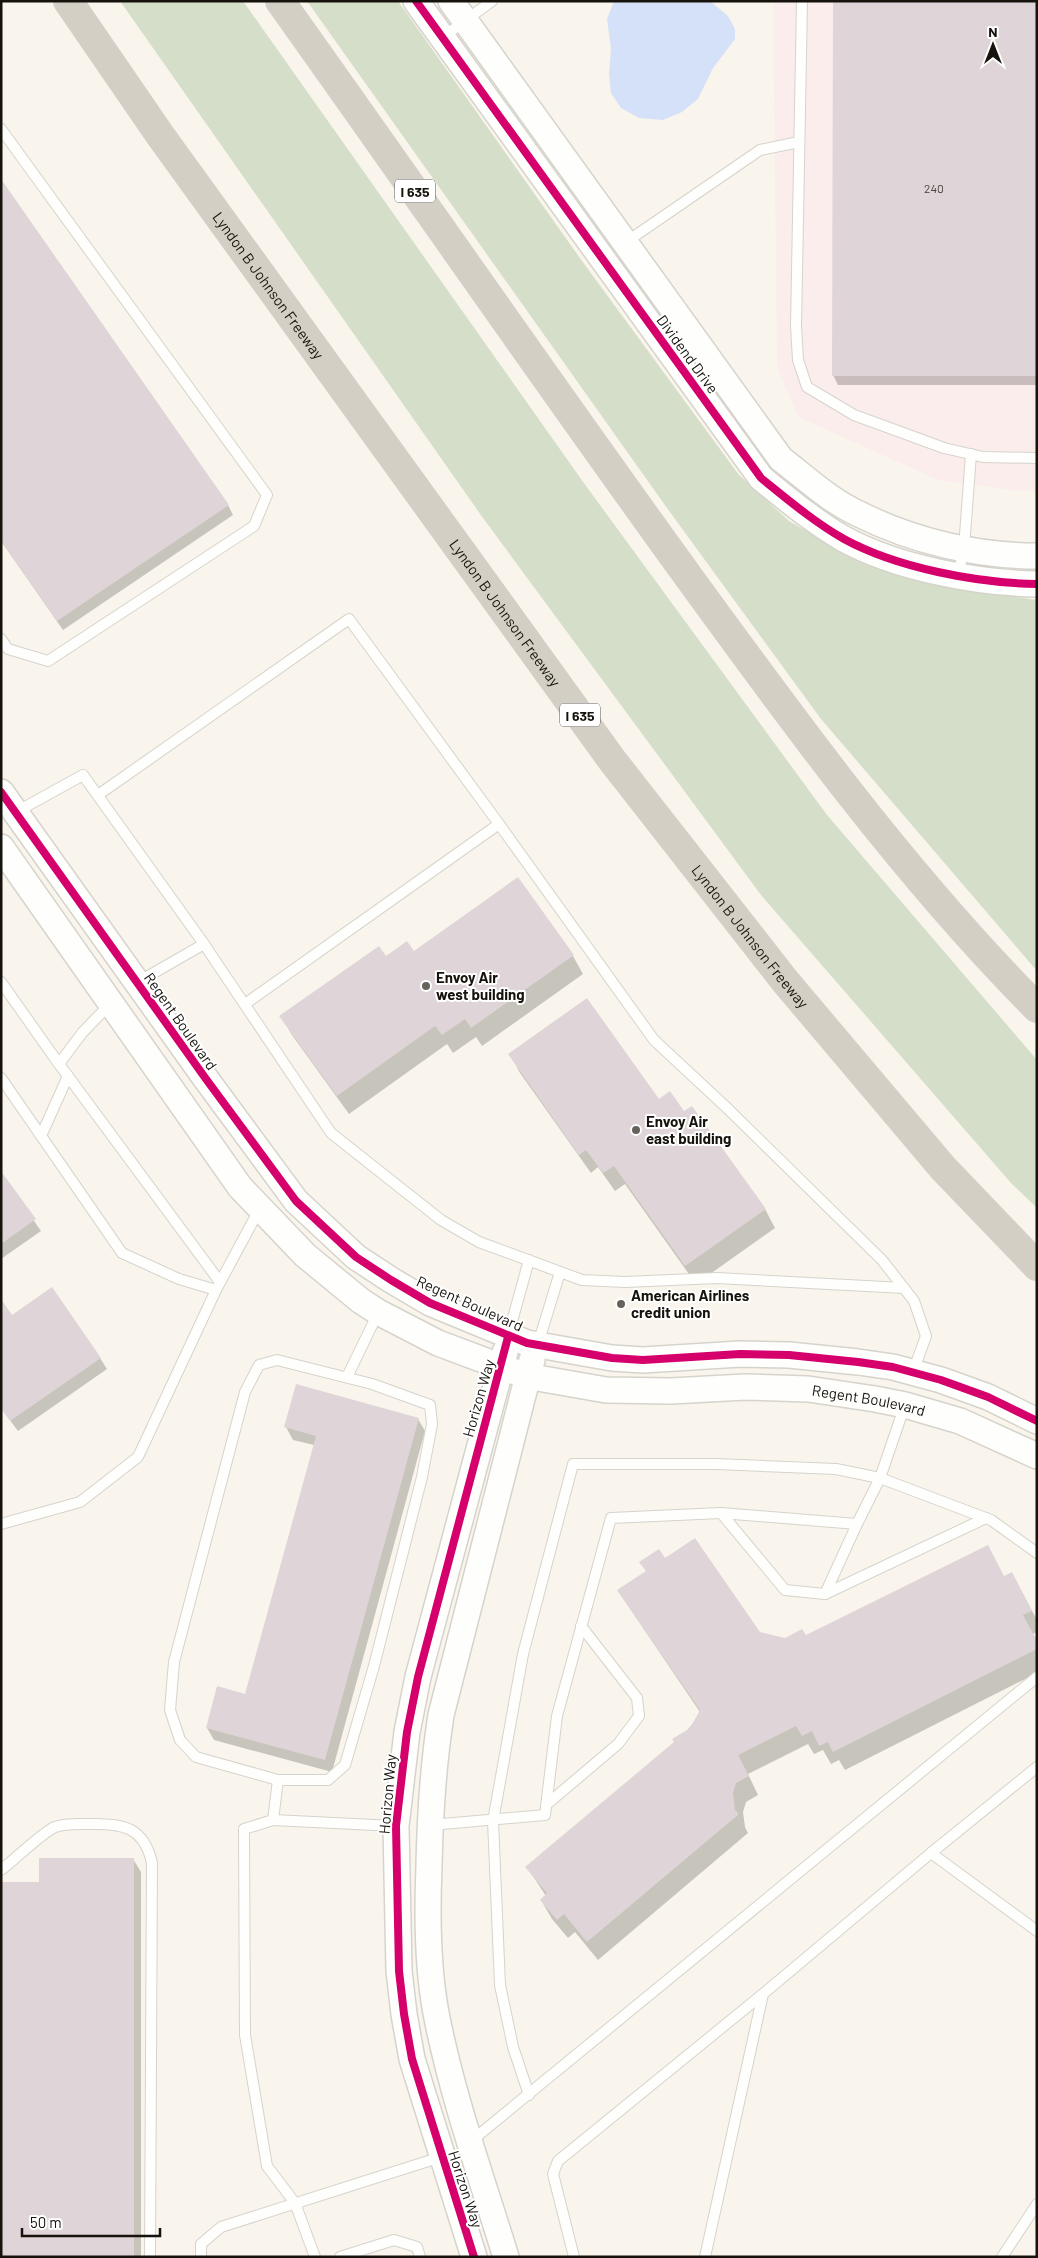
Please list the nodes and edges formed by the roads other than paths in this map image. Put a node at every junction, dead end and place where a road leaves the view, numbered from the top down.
1 (53, 1) edge
2 (68, 1) edge
3 (280, 1) edge
4 (416, 1) edge
5 (450, 1) edge
6 (492, 1) edge
7 (802, 1) edge
8 (465, 22) junction
9 (442, 38) junction
10 (1, 129) edge
11 (160, 135) junction
12 (799, 142) junction
13 (625, 243) junction
14 (602, 259) junction
15 (971, 454) junction
16 (1037, 458) edge
17 (964, 548) junction
18 (1037, 556) edge
19 (958, 576) junction
20 (1037, 584) edge
21 (1, 639) edge
22 (5, 652) edge
23 (1, 792) edge
24 (98, 795) junction
25 (16, 812) junction
26 (499, 824) junction
27 (1, 846) edge
28 (204, 944) junction
29 (1, 982) edge
30 (137, 983) junction
31 (111, 1003) junction
32 (244, 1004) junction
33 (1037, 1008) edge
34 (59, 1064) junction
35 (68, 1076) junction
36 (1, 1078) edge
37 (41, 1136) junction
38 (260, 1208) junction
39 (529, 1260) junction
40 (1037, 1266) edge
41 (560, 1272) junction
42 (218, 1286) junction
43 (904, 1288) junction
44 (378, 1312) junction
45 (508, 1337) junction
46 (537, 1345) junction
47 (501, 1368) junction
48 (913, 1373) junction
49 (526, 1376) junction
50 (347, 1377) junction
51 (905, 1405) junction
52 (1037, 1421) edge
53 (1037, 1456) edge
54 (880, 1478) junction
55 (720, 1513) junction
56 (986, 1518) junction
57 (1, 1524) edge
58 (856, 1524) junction
59 (1037, 1553) edge
60 (825, 1594) junction
61 (581, 1626) junction
62 (1037, 1677) edge
63 (1037, 1767) edge
64 (278, 1780) junction
65 (546, 1805) junction
66 (274, 1820) junction
67 (493, 1821) junction
68 (396, 1826) junction
69 (430, 1826) junction
70 (931, 1853) junction
71 (1, 1870) edge
72 (1037, 1931) edge
73 (763, 1994) junction
74 (529, 2095) junction
75 (470, 2142) junction
76 (442, 2157) junction
77 (296, 2203) junction
78 (1037, 2204) edge
79 (150, 2257) edge
80 (201, 2257) edge
81 (315, 2257) edge
82 (340, 2257) edge
83 (420, 2257) edge
84 (474, 2257) edge
85 (506, 2257) edge
86 (574, 2257) edge
87 (705, 2257) edge
88 (1002, 2257) edge

1 - 11 highway
2 - 11 highway, Lyndon B Johnson Freeway / I 635
3 - 33 highway, I 635
4 - 9 street, Dividend Drive
5 - 8 street, Dividend Drive
6 - 8 lane
7 - 12 lane
8 - 9 lane
8 - 13 street, Dividend Drive
9 - 14 street, Dividend Drive
10 - 22 lane
11 - 40 highway, Lyndon B Johnson Freeway / I 635
12 - 13 lane
12 - 15 lane
13 - 14 street
13 - 17 street, Dividend Drive
14 - 19 street, Dividend Drive
15 - 16 lane
15 - 17 lane
17 - 18 street, Dividend Drive
17 - 19 lane
19 - 20 street, Dividend Drive
21 - 22 lane
23 - 25 street, Regent Boulevard
24 - 25 lane
24 - 26 lane
24 - 28 lane
25 - 30 street, Regent Boulevard
26 - 32 lane
26 - 43 lane
27 - 31 street, Regent Boulevard
28 - 30 lane
28 - 32 lane
29 - 34 lane
30 - 45 street, Regent Boulevard
31 - 34 lane
31 - 38 street, Regent Boulevard
32 - 39 lane
34 - 35 lane
35 - 37 lane
35 - 42 lane
36 - 37 lane
37 - 42 lane
38 - 42 lane
38 - 44 street, Regent Boulevard
39 - 41 lane
39 - 45 lane
41 - 43 lane
41 - 46 lane
42 - 57 lane
43 - 48 lane
44 - 47 street, Regent Boulevard
44 - 50 lane
45 - 46 street, Regent Boulevard
45 - 47 street, Horizon Way
46 - 48 street, Regent Boulevard
46 - 49 street, Horizon Way
47 - 49 street, Regent Boulevard
47 - 68 street, Horizon Way
48 - 52 street, Regent Boulevard
49 - 51 street, Regent Boulevard
49 - 69 street, Horizon Way
50 - 64 lane
50 - 64 lane
51 - 53 street, Regent Boulevard
51 - 54 lane
54 - 56 lane
54 - 58 lane
54 - 67 lane
55 - 58 lane
55 - 60 lane
55 - 61 lane
56 - 59 lane
56 - 60 lane
58 - 60 lane
61 - 65 lane
61 - 65 lane
62 - 74 lane
63 - 70 lane
64 - 66 lane
65 - 67 lane
66 - 68 lane
66 - 77 lane
67 - 69 lane
67 - 74 lane
68 - 69 street
68 - 76 street, Horizon Way
69 - 75 street, Horizon Way
70 - 72 lane
70 - 73 lane
71 - 79 lane
73 - 86 lane
73 - 87 lane
74 - 75 lane
75 - 85 street, Horizon Way
76 - 77 lane
76 - 84 street, Horizon Way
77 - 80 lane
77 - 81 lane
78 - 88 lane
82 - 83 lane

